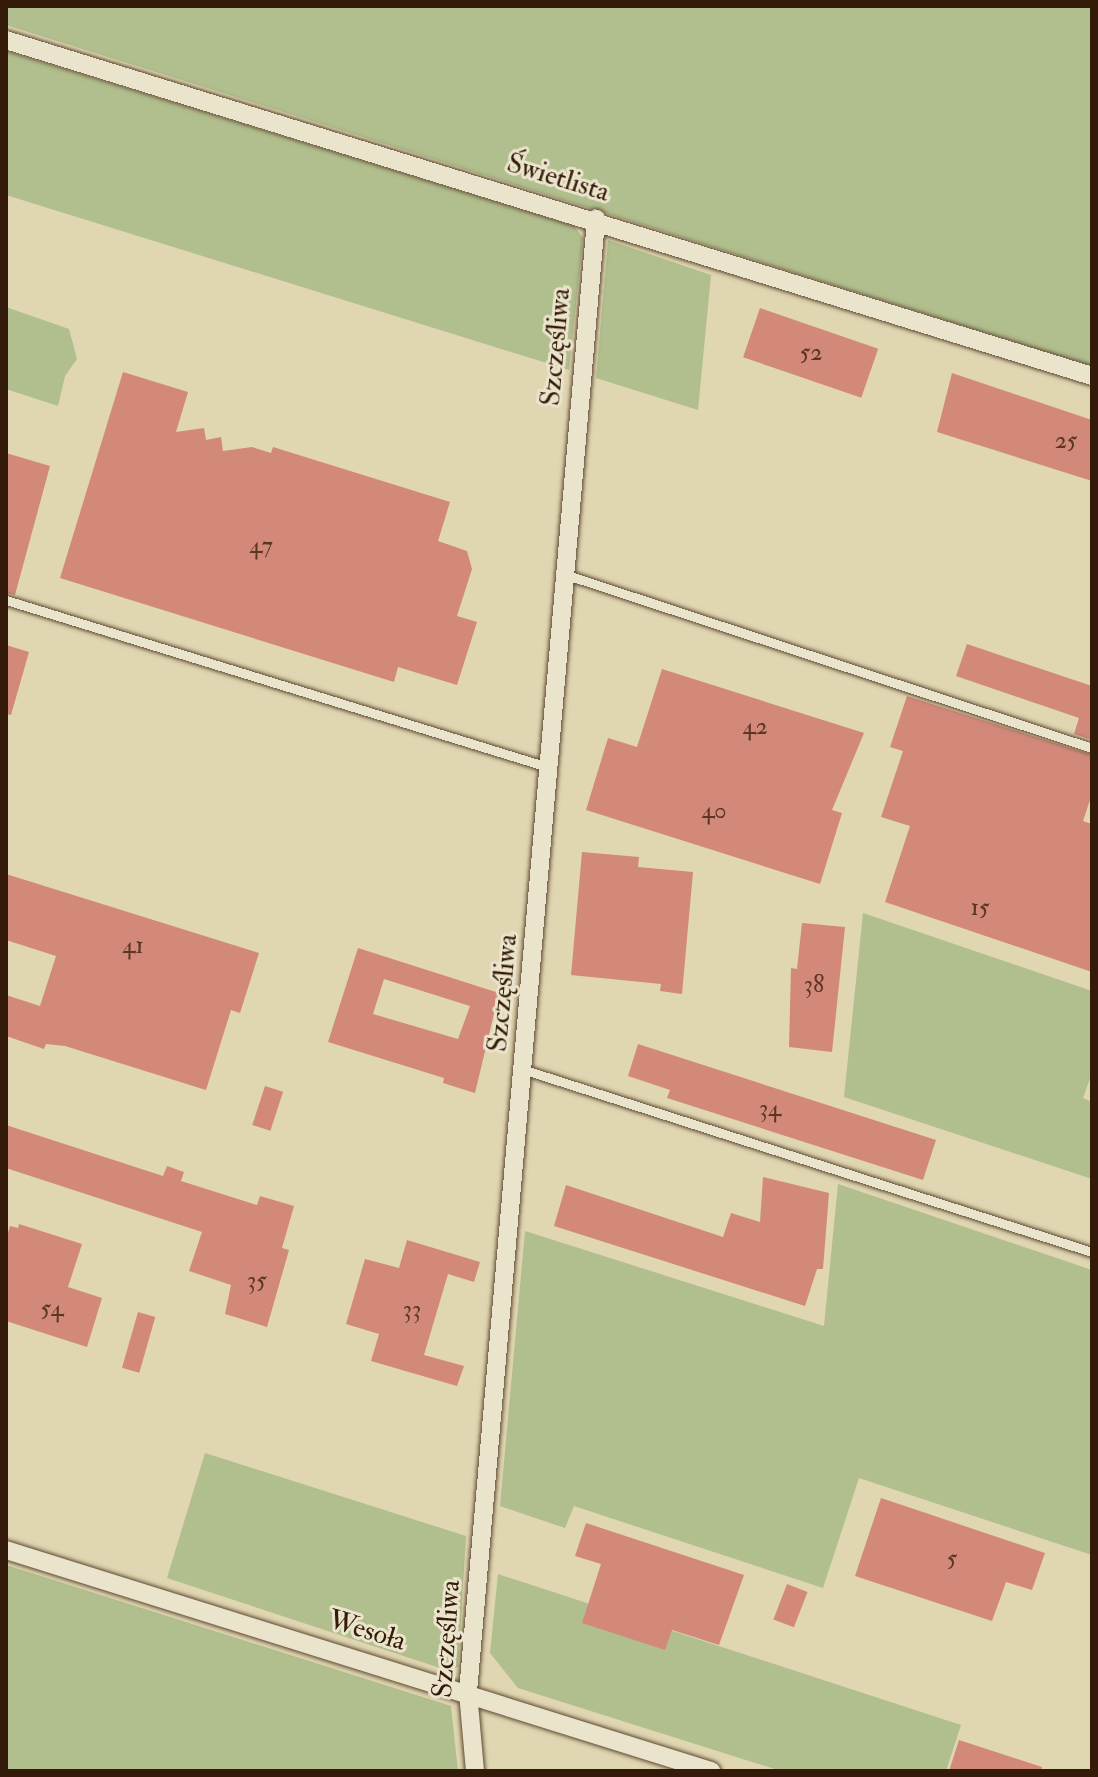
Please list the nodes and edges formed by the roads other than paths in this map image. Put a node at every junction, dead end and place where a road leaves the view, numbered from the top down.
1 (6, 40) edge
2 (596, 219) junction
3 (1092, 376) edge
4 (564, 574) junction
5 (6, 600) edge
6 (1092, 748) edge
7 (551, 768) junction
8 (525, 1070) junction
9 (1092, 1252) edge
10 (6, 1550) edge
11 (468, 1692) junction
12 (475, 1771) edge
13 (711, 1771) edge

1 - 2 street, Świetlista
2 - 3 street, Świetlista
2 - 4 street, Szczęśliwa
4 - 6 lane
4 - 7 street, Szczęśliwa
5 - 7 lane
7 - 8 street, Szczęśliwa
8 - 9 lane
8 - 11 street, Szczęśliwa
10 - 11 street, Wesoła
11 - 12 street, Szczęśliwa
11 - 13 street, Wesoła

